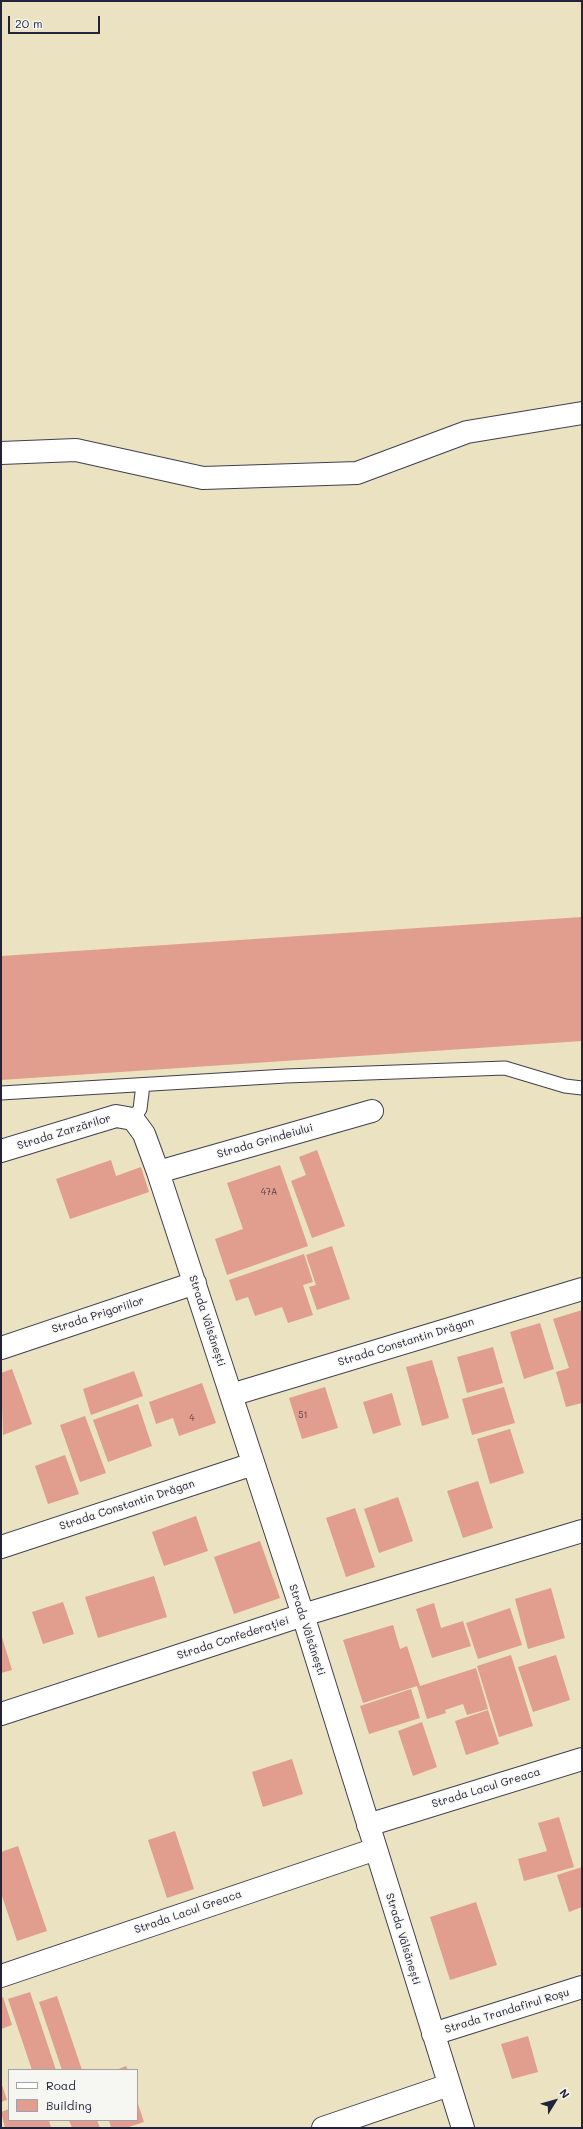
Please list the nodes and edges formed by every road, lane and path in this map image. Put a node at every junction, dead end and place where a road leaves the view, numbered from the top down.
1 (582, 413) edge
2 (1, 453) edge
3 (143, 1086) junction
4 (582, 1088) edge
5 (1, 1093) edge
6 (372, 1111) dead end
7 (138, 1126) junction
8 (1, 1151) edge
9 (158, 1172) junction
10 (195, 1283) junction
11 (582, 1290) edge
12 (1, 1348) edge
13 (231, 1395) junction
14 (253, 1464) junction
15 (582, 1531) edge
16 (1, 1547) edge
17 (303, 1615) junction
18 (1, 1714) edge
19 (582, 1759) edge
20 (368, 1825) junction
21 (376, 1849) junction
22 (1, 1976) edge
23 (582, 1987) edge
24 (433, 2034) junction
25 (449, 2085) junction
26 (323, 2128) edge
27 (463, 2128) edge

1 - 2 street
3 - 4 lane
3 - 5 lane
3 - 7 lane
6 - 9 street, Strada Grindeiului
7 - 8 street, Strada Zarzărilor
7 - 9 street, Strada Vâlsănești
9 - 10 street, Strada Vâlsănești
10 - 12 street, Strada Prigoriilor
10 - 13 street, Strada Vâlsănești
11 - 13 street, Strada Constantin Drăgan
13 - 14 street, Strada Vâlsănești
14 - 16 street, Strada Constantin Drăgan
14 - 17 street, Strada Vâlsănești
15 - 17 street, Strada Confederației
17 - 18 street, Strada Confederației
17 - 20 street, Strada Vâlsănești
19 - 20 street, Strada Lacul Greaca
20 - 21 street, Strada Vâlsănești
21 - 22 street, Strada Lacul Greaca
21 - 24 street, Strada Vâlsănești
23 - 24 street, Strada Trandafirul Roșu
24 - 25 street, Strada Vâlsănești
25 - 26 street
25 - 27 street, Strada Vâlsănești

